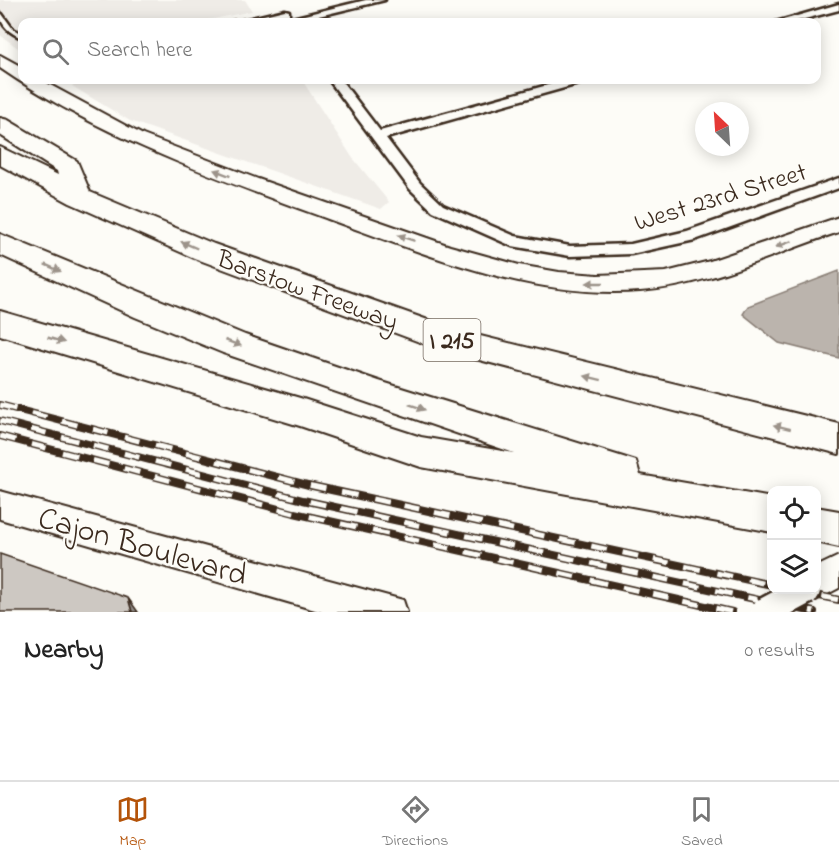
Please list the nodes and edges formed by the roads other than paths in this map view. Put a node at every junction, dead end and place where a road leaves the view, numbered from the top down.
1 (276, 0) edge
2 (380, 0) edge
3 (839, 6) edge
4 (0, 15) edge
5 (289, 18) edge
6 (796, 18) edge
7 (18, 34) edge
8 (0, 60) edge
9 (18, 72) edge
10 (36, 84) edge
11 (338, 84) edge
12 (564, 84) edge
13 (0, 125) edge
14 (377, 136) junction
15 (0, 155) edge
16 (839, 183) edge
17 (79, 197) junction
18 (839, 224) edge
19 (0, 244) edge
20 (0, 323) edge
21 (839, 439) edge
22 (0, 505) edge
23 (760, 513) edge
24 (821, 525) edge
25 (839, 529) edge
26 (839, 571) edge
27 (821, 581) edge
28 (799, 594) edge
29 (391, 612) edge
30 (765, 612) edge

1 - 5 street
2 - 5 street
3 - 6 street
4 - 7 lane
8 - 9 main road
18 -> 10 main road
11 - 14 street, West 23rd Street
12 - 14 street
13 - 17 highway
14 - 16 street, West 23rd Street
15 - 17 highway, Barstow Freeway / I 215
21 -> 17 highway, Barstow Freeway / I 215
19 -> 23 highway
20 -> 23 highway
22 - 29 main road, Cajon Boulevard
24 - 25 highway
26 - 27 main road
28 - 30 main road, bridge

